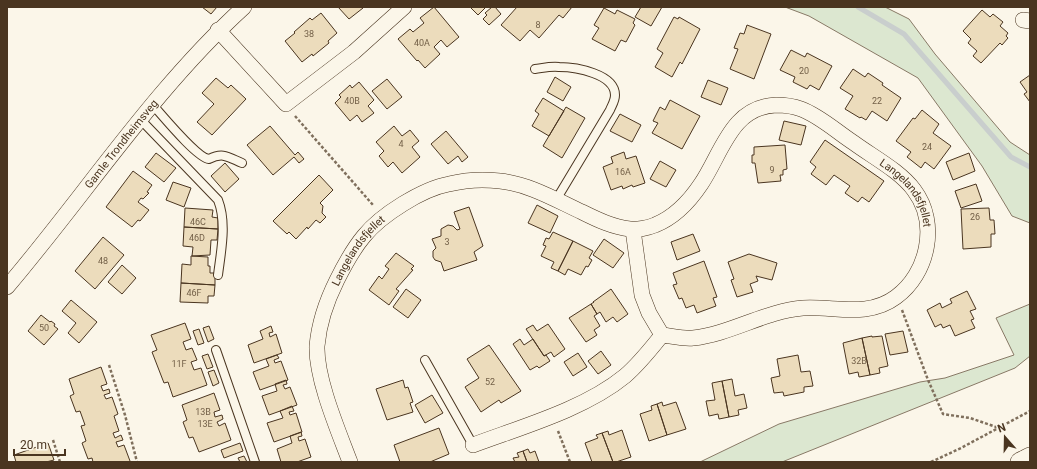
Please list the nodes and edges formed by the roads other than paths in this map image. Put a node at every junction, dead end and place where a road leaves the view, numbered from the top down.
1 (244, 7) edge
2 (404, 7) edge
3 (218, 30) junction
4 (534, 69) dead end
5 (152, 104) junction
6 (140, 120) junction
7 (242, 163) dead end
8 (556, 200) junction
9 (633, 230) junction
10 (218, 275) dead end
11 (7, 286) edge
12 (662, 335) junction
13 (216, 350) dead end
14 (424, 360) dead end
15 (473, 445) joint
16 (1030, 457) edge
17 (255, 462) edge
18 (350, 462) edge
19 (1020, 462) edge

1 - 3 street, Gamle Trondheimsveg
2 - 3 street
3 - 5 street, Gamle Trondheimsveg
4 - 8 lane
5 - 6 street, Gamle Trondheimsveg
5 - 7 lane
6 - 10 lane
6 - 11 street, Gamle Trondheimsveg
8 - 9 street, Langelandsfjellet
8 - 18 street, Langelandsfjellet
9 - 12 street
9 - 12 street, Langelandsfjellet
12 - 15 street
13 - 17 lane
14 - 15 lane
16 - 19 street

